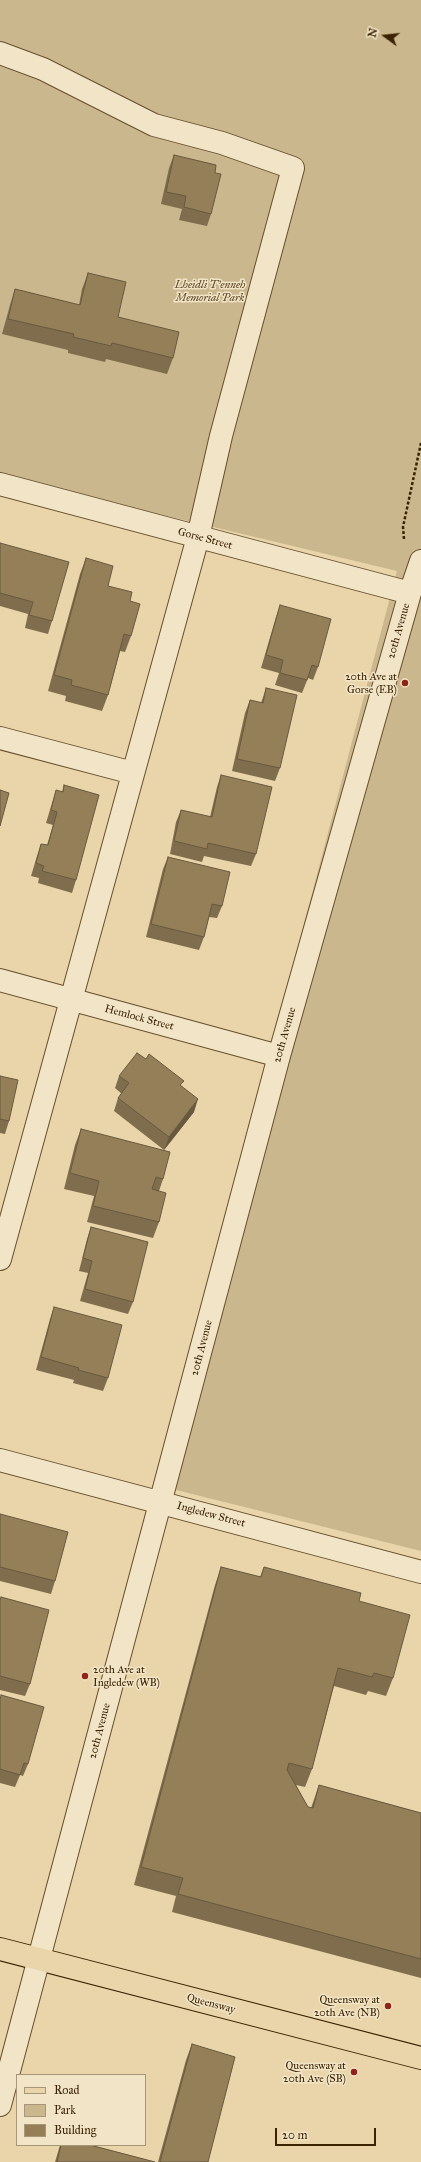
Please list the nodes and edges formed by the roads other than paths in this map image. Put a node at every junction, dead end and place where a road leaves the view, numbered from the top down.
1 (0, 53) edge
2 (0, 484) edge
3 (198, 537) junction
4 (421, 562) edge
5 (410, 593) junction
6 (0, 738) edge
7 (133, 773) junction
8 (0, 980) edge
9 (71, 999) junction
10 (279, 1056) junction
11 (5, 1221) edge
12 (0, 1259) edge
13 (0, 1460) edge
14 (161, 1502) junction
15 (421, 1572) edge
16 (0, 1949) edge
17 (40, 1959) junction
18 (421, 2058) edge
19 (0, 2105) edge

1 - 3 street
2 - 3 street, Gorse Street
3 - 5 street, Gorse Street
3 - 7 street
4 - 5 street, 20th Avenue
5 - 10 street, 20th Avenue
6 - 7 street
7 - 9 street
8 - 9 street, Hemlock Street
9 - 10 street, Hemlock Street
9 - 11 street
10 - 14 street, 20th Avenue
11 - 12 street
13 - 14 street, Ingledew Street
14 - 15 street, Ingledew Street
14 - 17 street, 20th Avenue
16 - 17 main road, Queensway
17 - 18 main road, Queensway
17 - 19 street, 20th Avenue

